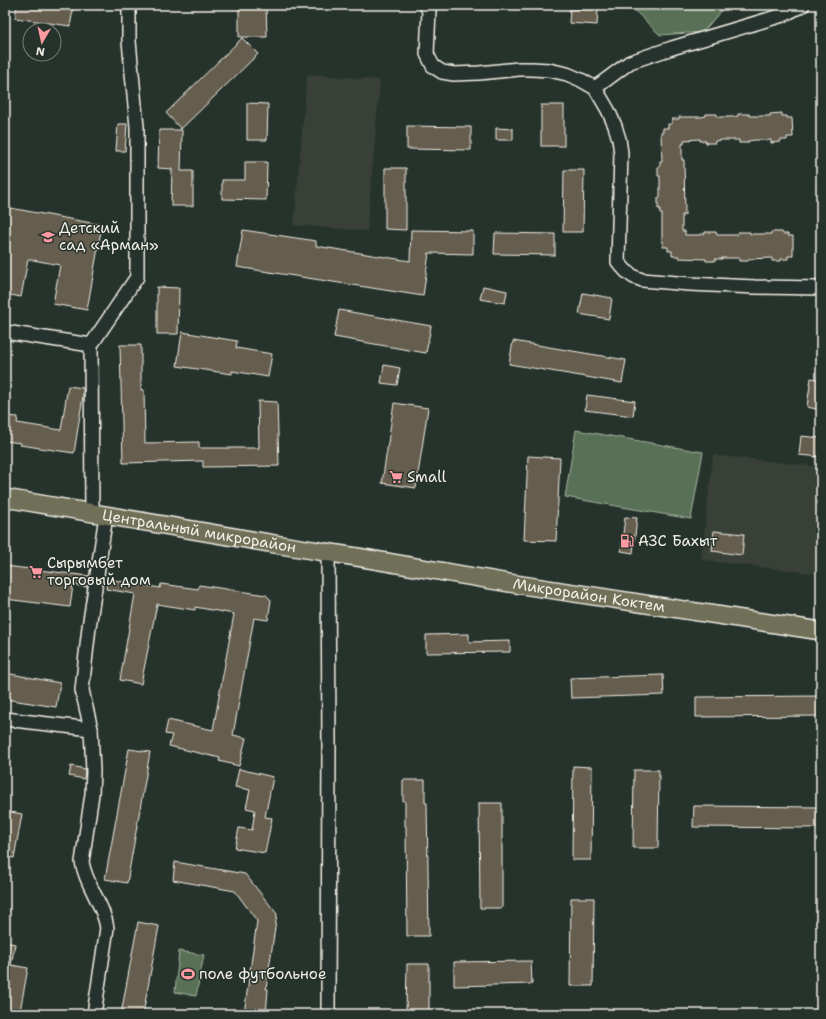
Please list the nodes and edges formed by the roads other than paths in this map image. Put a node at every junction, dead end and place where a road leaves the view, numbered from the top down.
1 (129, 5) edge
2 (426, 5) edge
3 (803, 5) edge
4 (595, 88) junction
5 (821, 288) edge
6 (5, 332) edge
7 (91, 345) junction
8 (5, 498) edge
9 (99, 514) junction
10 (328, 552) junction
11 (821, 630) edge
12 (5, 719) edge
13 (91, 729) junction
14 (94, 1014) edge
15 (328, 1014) edge

1 - 7 street
2 - 4 street
3 - 4 street
4 - 5 street
6 - 7 street
7 - 9 street, Центральный микрорайон
8 - 9 main road, Центральный микрорайон
9 - 10 main road, Центральный микрорайон
9 - 13 street
10 - 11 main road, Микрорайон Коктем
10 - 15 street
12 - 13 street
13 - 14 street

